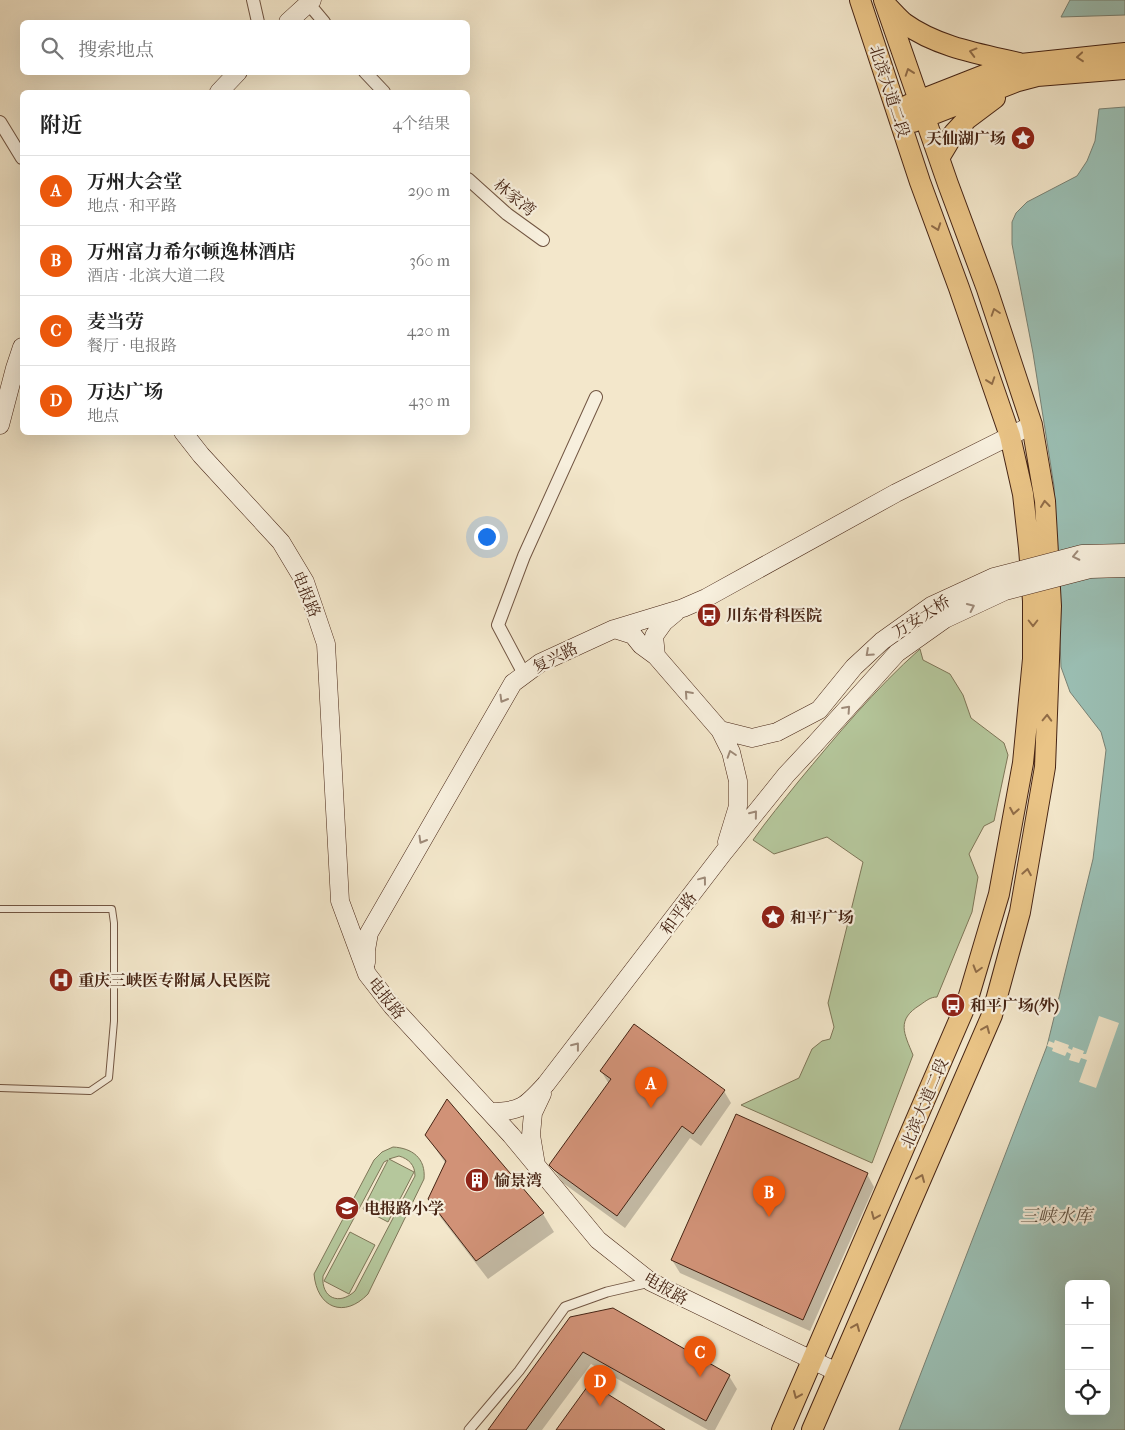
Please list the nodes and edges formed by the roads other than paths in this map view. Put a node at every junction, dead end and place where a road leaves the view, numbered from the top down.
1 (253, 0) edge
2 (860, 0) edge
3 (310, 2) edge
4 (885, 3) edge
5 (258, 20) edge
6 (290, 20) edge
7 (323, 20) edge
8 (1125, 53) edge
9 (1025, 69) junction
10 (1125, 69) edge
11 (235, 75) edge
12 (368, 75) edge
13 (221, 90) edge
14 (382, 90) edge
15 (922, 109) junction
16 (899, 118) junction
17 (0, 122) edge
18 (20, 155) edge
19 (939, 158) junction
20 (470, 181) edge
21 (543, 240) dead end
22 (20, 353) edge
23 (596, 397) dead end
24 (0, 425) edge
25 (1032, 425) junction
26 (185, 435) edge
27 (1010, 436) junction
28 (1125, 553) edge
29 (1125, 568) edge
30 (683, 608) junction
31 (614, 629) junction
32 (656, 656) junction
33 (524, 674) junction
34 (720, 730) junction
35 (814, 745) joint
36 (724, 852) junction
37 (384, 905) junction
38 (342, 906) junction
39 (0, 909) edge
40 (367, 974) junction
41 (546, 1084) junction
42 (0, 1088) edge
43 (490, 1112) junction
44 (536, 1166) junction
45 (651, 1282) junction
46 (812, 1360) junction
47 (837, 1372) junction
48 (469, 1430) edge
49 (782, 1430) edge
50 (812, 1430) edge

1 - 5 street
2 - 16 main road, 北滨大道二段
3 - 6 main road
3 - 7 street
9 -> 4 main road
15 -> 4 main road, 北滨大道二段
8 -> 9 main road
9 - 10 main road
9 - 15 main road
9 - 19 main road
11 - 13 main road
12 - 14 street
15 - 16 main road
15 - 19 main road, 北滨大道二段
16 -> 27 main road, 北滨大道二段
17 - 18 street
25 -> 19 main road, 北滨大道二段
20 - 21 street, 林家湾
22 - 24 main road
23 - 33 street
25 - 27 main road, 复兴路
47 -> 25 main road, 北滨大道二段, bridge
26 - 38 main road, 电报路
27 - 30 main road, 复兴路
27 -> 46 main road, 北滨大道二段, bridge
28 -> 34 main road, 万安大桥, bridge
35 -> 29 main road, 万安大桥, bridge
30 - 31 main road, 复兴路
30 - 32 main road
31 - 32 main road
31 - 33 main road, 复兴路
34 -> 32 main road
33 -> 37 main road, 复兴路
36 -> 34 main road
36 -> 35 main road, 和平路
41 -> 36 main road, 和平路
37 - 38 main road
37 - 40 main road, 复兴路
38 - 40 main road, 电报路
39 - 42 lane
40 - 43 main road, 电报路
41 - 43 main road, 和平路
41 - 44 main road, 和平路
43 - 44 main road, 电报路
44 - 45 main road, 电报路
45 - 46 main road, 电报路
45 - 48 street
46 - 47 main road, 电报路
46 -> 49 main road, 北滨大道二段
47 - 50 main road, 北滨大道二段

